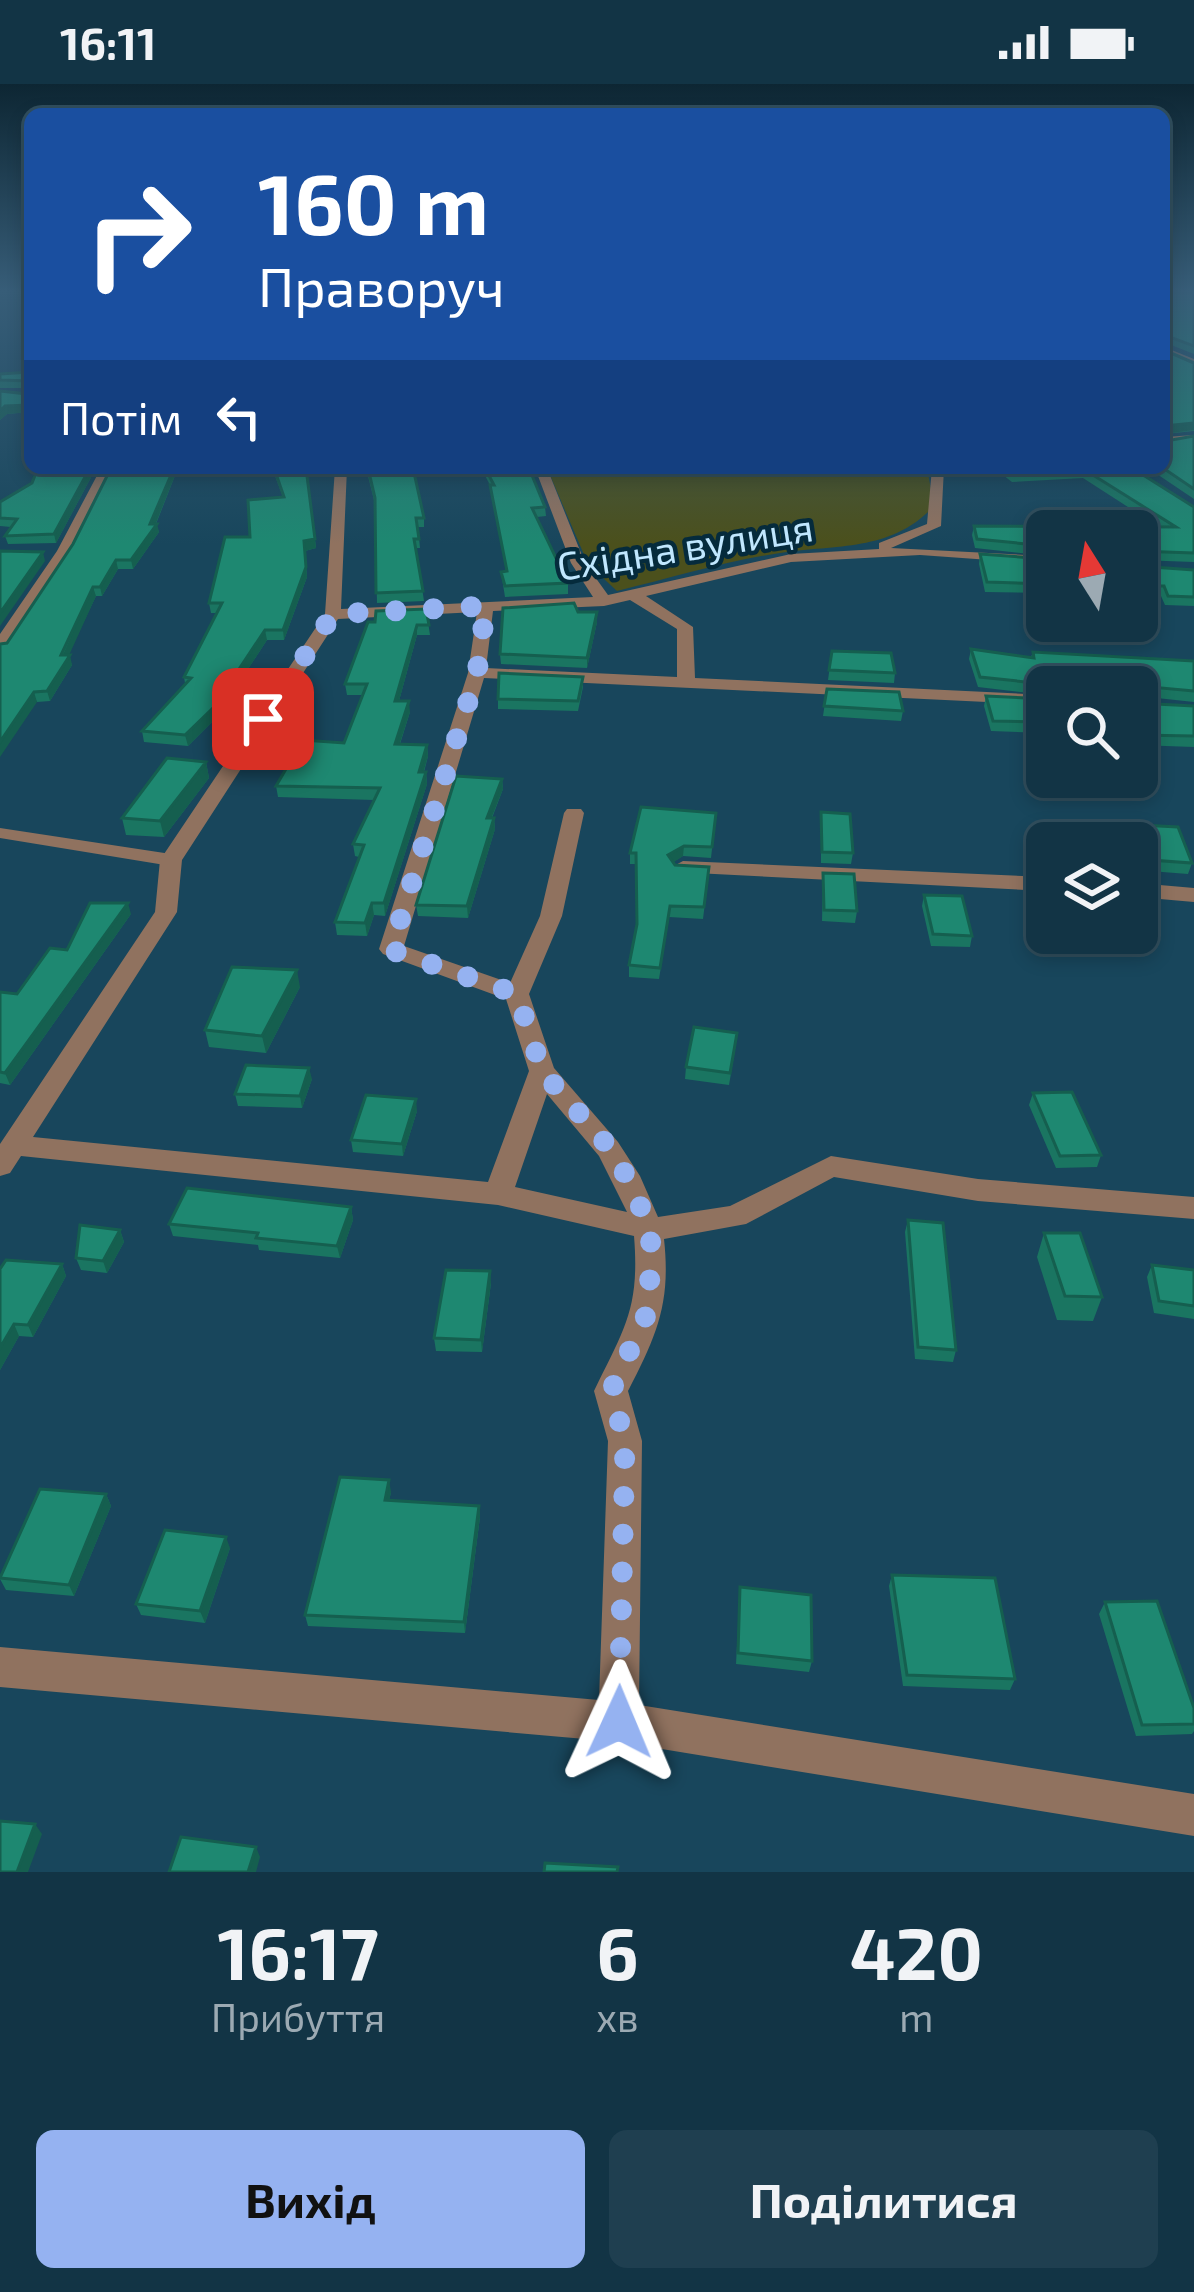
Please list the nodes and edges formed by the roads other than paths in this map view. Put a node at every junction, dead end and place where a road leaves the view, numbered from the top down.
1 (104, 474) edge
2 (341, 474) edge
3 (543, 474) edge
4 (938, 474) edge
5 (64, 551) junction
6 (46, 552) edge
7 (866, 554) junction
8 (1026, 559) edge
9 (632, 594) junction
10 (604, 601) junction
11 (486, 606) junction
12 (333, 614) junction
13 (0, 646) edge
14 (477, 673) junction
15 (686, 683) junction
16 (1026, 699) edge
17 (574, 813) dead end
18 (0, 833) edge
19 (171, 860) junction
20 (683, 867) edge
21 (1026, 883) edge
22 (1158, 892) edge
23 (1194, 895) edge
24 (517, 994) junction
25 (542, 1071) junction
26 (4, 1160) edge
27 (498, 1194) junction
28 (1194, 1208) edge
29 (651, 1229) junction
30 (0, 1667) edge
31 (619, 1722) junction
32 (1194, 1815) edge

1 - 5 street
2 - 12 street
3 - 10 street
4 - 7 street
5 - 6 street
5 - 13 street
7 - 8 street, Східна вулиця
7 - 9 street, Східна вулиця
9 - 10 street, Східна вулиця
9 - 15 street
10 - 11 street, Східна вулиця
11 - 12 street, Східна вулиця
11 - 14 street
12 - 19 street
14 - 15 street
14 - 24 street
15 - 16 street
17 - 24 street
18 - 19 lane
19 - 26 street
20 - 21 street
22 - 23 street
24 - 25 street
25 - 27 street
25 - 29 street
26 - 27 street
27 - 29 street
28 - 29 street
29 - 31 street
30 - 31 street
31 - 32 street

